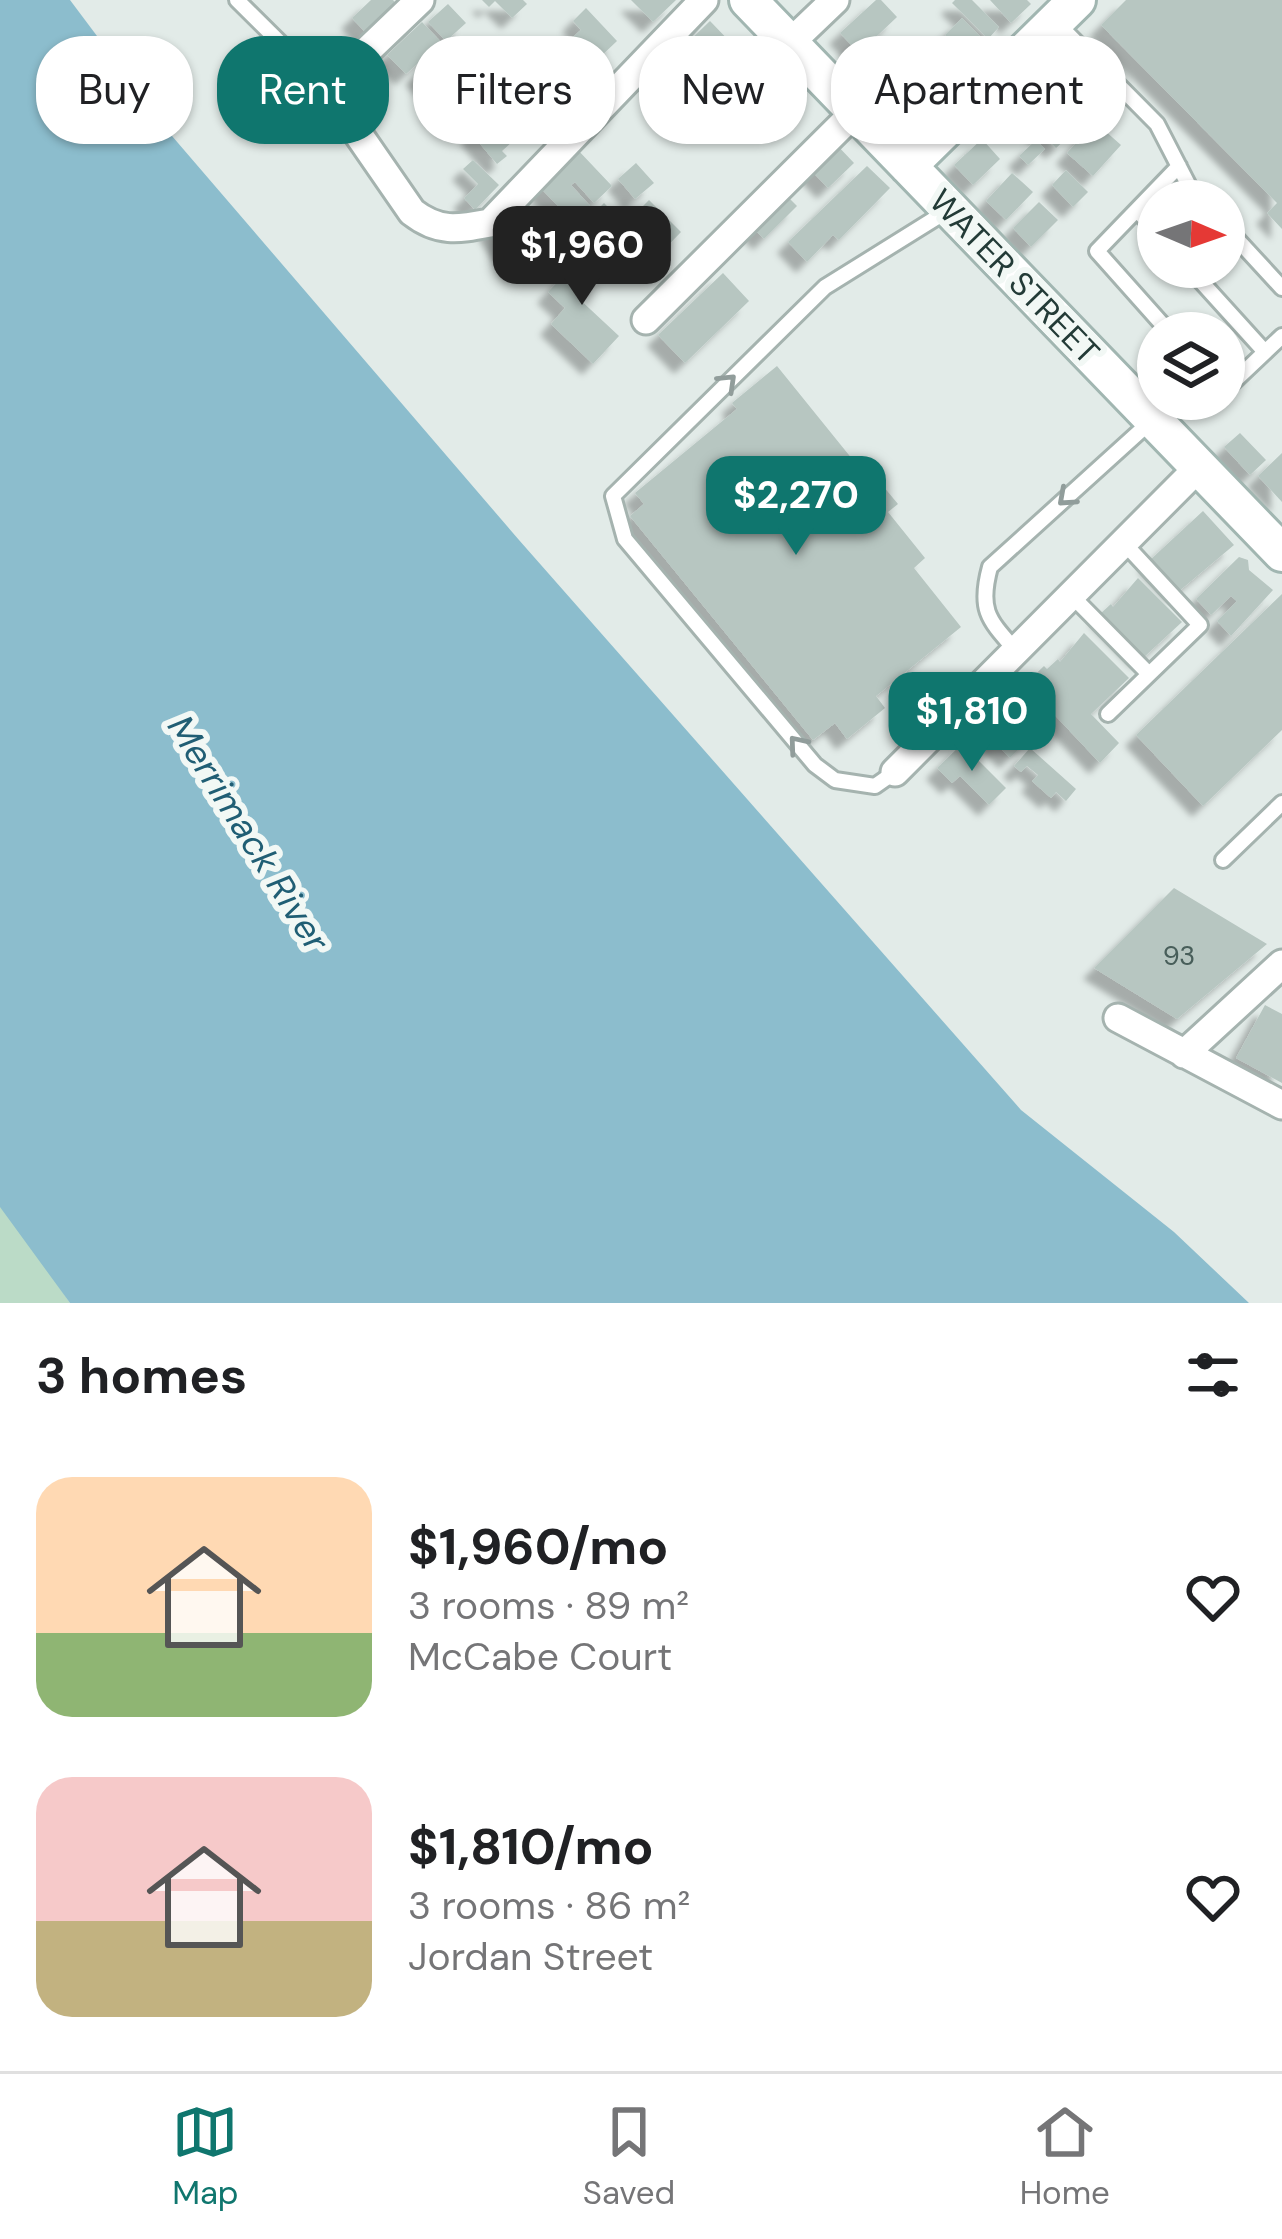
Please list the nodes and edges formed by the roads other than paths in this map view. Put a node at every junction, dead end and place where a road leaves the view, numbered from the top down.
1 (237, 0) edge
2 (419, 0) edge
3 (704, 0) edge
4 (748, 0) edge
5 (835, 0) edge
6 (1066, 10) edge
7 (273, 36) edge
8 (382, 36) edge
9 (783, 36) edge
10 (797, 36) edge
11 (807, 61) edge
12 (831, 85) edge
13 (831, 136) edge
14 (365, 144) edge
15 (887, 144) edge
16 (908, 166) junction
17 (1179, 166) junction
18 (1166, 180) edge
19 (1188, 180) edge
20 (950, 209) junction
21 (1137, 210) edge
22 (1245, 247) edge
23 (1282, 287) edge
24 (1207, 288) edge
25 (1151, 312) edge
26 (646, 320) dead end
27 (1282, 336) edge
28 (1265, 352) junction
29 (1245, 371) edge
30 (1137, 402) edge
31 (1152, 420) edge
32 (1154, 420) edge
33 (1199, 467) junction
34 (1124, 543) junction
35 (1282, 553) edge
36 (1072, 596) junction
37 (1017, 652) junction
38 (1149, 674) junction
39 (1108, 714) dead end
40 (895, 772) joint
41 (1282, 803) edge
42 (1222, 860) dead end
43 (1282, 964) edge
44 (1118, 1018) dead end
45 (1184, 1054) junction
46 (1282, 1105) edge

1 - 7 lane
2 - 8 street
3 - 14 street
4 - 9 main road, WATER STREET
5 - 10 street
6 - 16 main road
6 - 17 lane
11 - 12 main road, WATER STREET
13 - 26 street
15 - 16 main road, WATER STREET
16 - 20 main road, WATER STREET
17 - 18 lane
17 - 19 lane
20 - 30 main road, WATER STREET
40 -> 20 lane
21 - 25 lane
22 - 23 lane
24 - 28 lane
27 - 28 lane
28 - 29 lane
31 -> 37 lane
32 - 33 main road, WATER STREET
33 - 34 street
33 - 35 main road, WATER STREET
34 - 36 street
34 - 38 lane
36 - 37 street
36 - 38 lane
37 - 40 street
38 - 39 lane
41 - 42 lane
43 - 45 street
44 - 45 street
45 - 46 street

